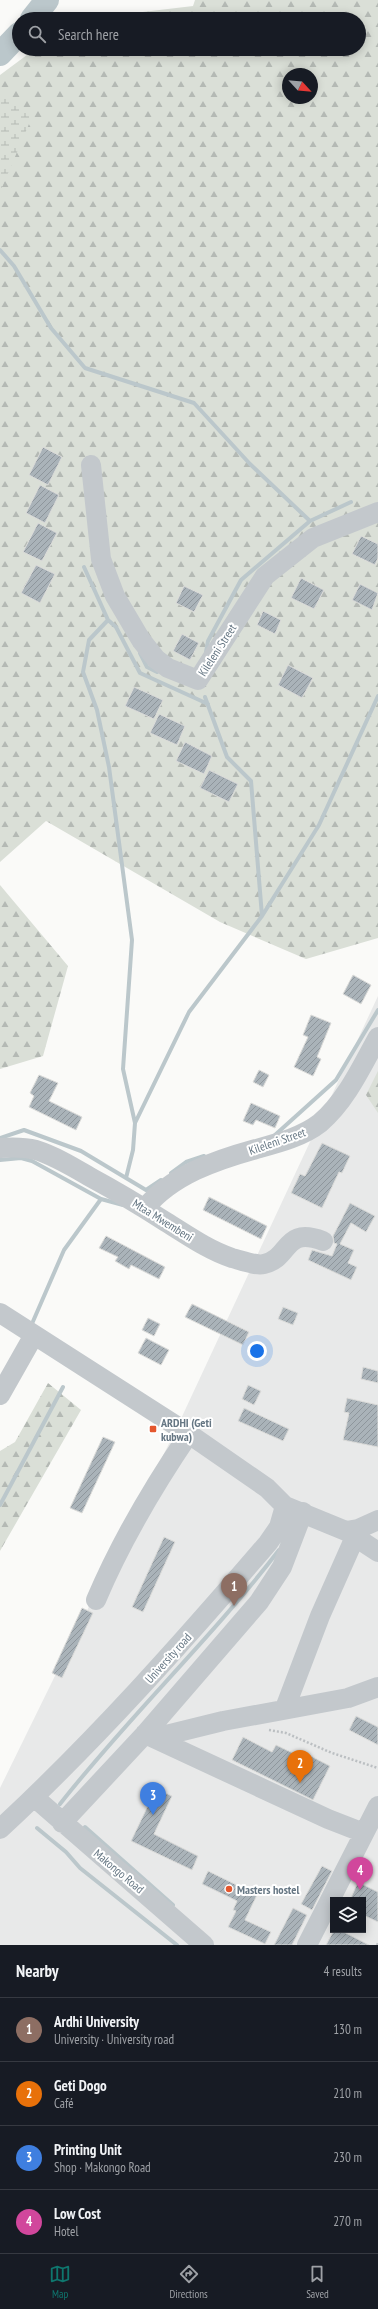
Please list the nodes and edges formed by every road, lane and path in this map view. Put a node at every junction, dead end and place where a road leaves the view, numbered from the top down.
1 (91, 465) dead end
2 (378, 512) edge
3 (378, 1037) edge
4 (0, 1148) edge
5 (146, 1208) junction
6 (323, 1241) dead end
7 (0, 1312) edge
8 (34, 1335) junction
9 (0, 1395) edge
10 (189, 1434) junction
11 (294, 1509) junction
12 (378, 1520) edge
13 (350, 1534) junction
14 (378, 1552) edge
15 (96, 1600) dead end
16 (378, 1687) edge
17 (285, 1708) junction
18 (267, 1730) dead end
19 (149, 1736) junction
20 (378, 1768) edge
21 (34, 1798) junction
22 (378, 1806) edge
23 (62, 1823) junction
24 (0, 1829) edge
25 (364, 1833) junction
26 (204, 1945) edge
27 (307, 1945) edge

1 - 2 street, Kileleni Street
3 - 5 street, Kileleni Street
4 - 5 street, Mtaa Mwembeni
5 - 6 street, Mtaa Mwembeni
7 - 8 street
8 - 9 street
8 - 10 street
10 - 11 street
10 - 15 street
11 - 13 street
11 - 19 street
11 - 21 street, University road
12 - 13 street
13 - 14 street
13 - 17 street
16 - 17 street
17 - 19 street
18 - 20 path
19 - 23 street
19 - 25 street
21 - 23 street, Makongo Road
21 - 24 street, University road
22 - 25 street
23 - 26 street, Makongo Road
25 - 27 street

